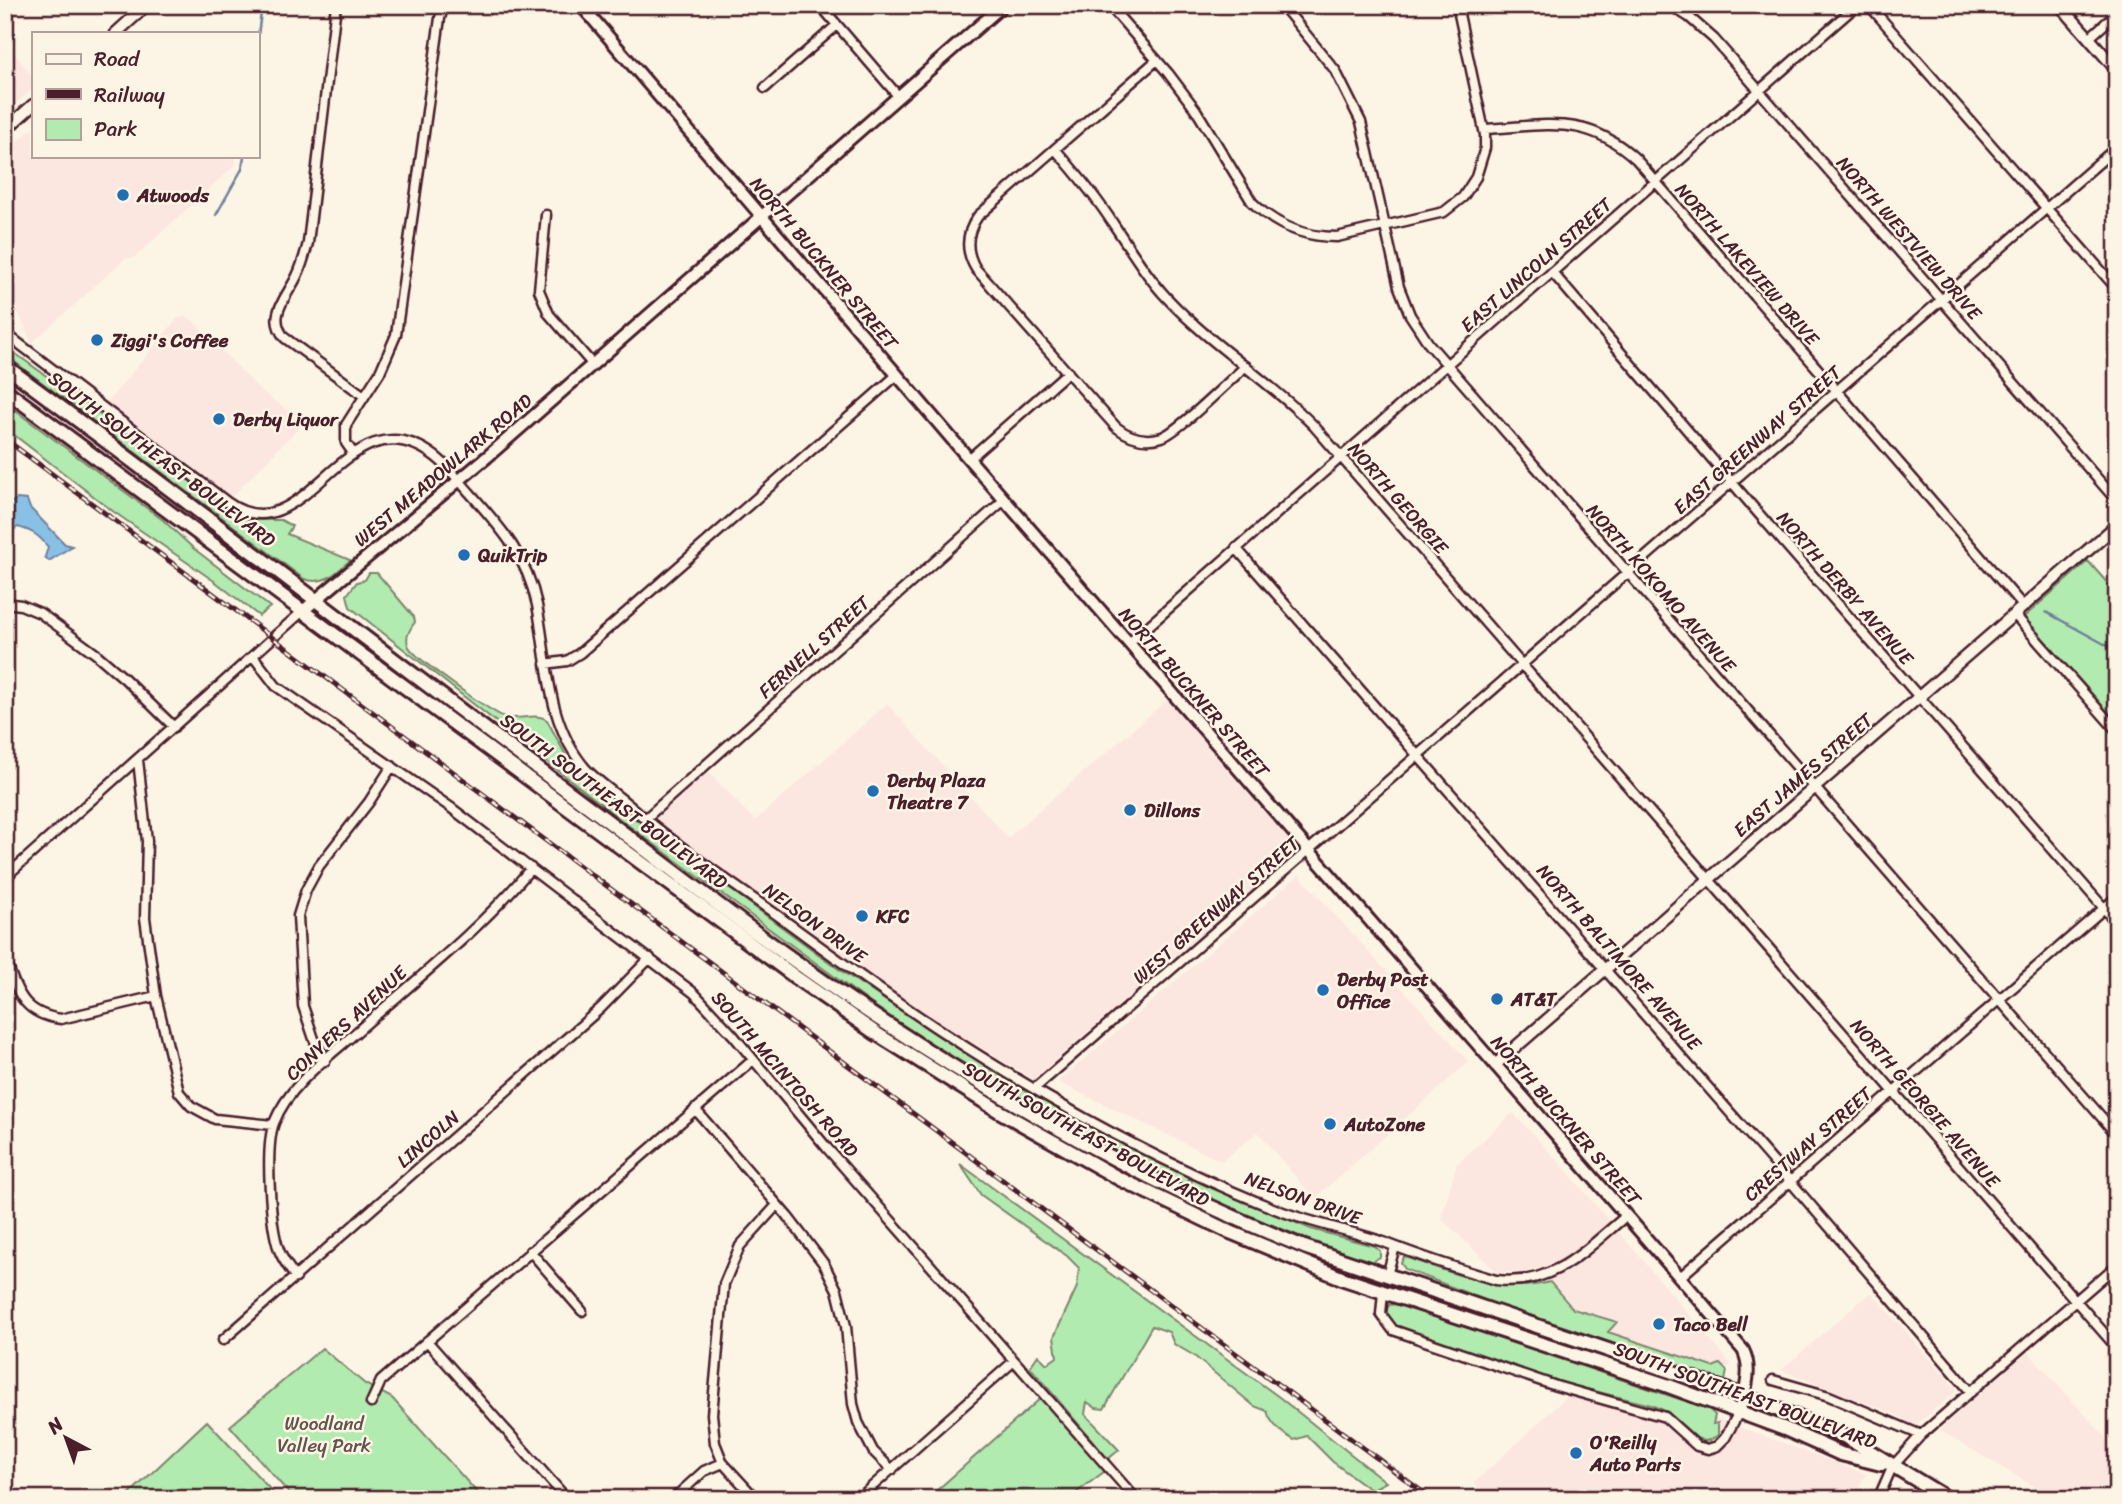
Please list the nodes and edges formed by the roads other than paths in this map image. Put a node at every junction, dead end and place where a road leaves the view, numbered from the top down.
1 (148, 5) edge
2 (336, 5) edge
3 (444, 5) edge
4 (580, 5) edge
5 (820, 5) edge
6 (1003, 5) edge
7 (1109, 5) edge
8 (1282, 5) edge
9 (1457, 5) edge
10 (1670, 5) edge
11 (1857, 5) edge
12 (1869, 5) edge
13 (2060, 5) edge
14 (2117, 13) edge
15 (837, 25) junction
16 (117, 32) edge
17 (2089, 38) junction
18 (1157, 60) junction
19 (2117, 70) edge
20 (765, 88) dead end
21 (1759, 90) junction
22 (899, 97) junction
23 (32, 106) edge
24 (1484, 129) junction
25 (5, 130) edge
26 (2117, 147) edge
27 (1055, 149) junction
28 (1655, 182) junction
29 (2046, 209) junction
30 (546, 215) dead end
31 (762, 218) junction
32 (1385, 226) junction
33 (1552, 272) junction
34 (2117, 289) edge
35 (1942, 300) junction
36 (5, 333) edge
37 (593, 365) junction
38 (1447, 365) junction
39 (5, 366) edge
40 (1246, 366) junction
41 (1068, 372) junction
42 (897, 375) junction
43 (5, 390) edge
44 (1837, 391) junction
45 (364, 396) junction
46 (353, 453) junction
47 (1341, 457) junction
48 (969, 458) junction
49 (458, 481) junction
50 (1732, 483) junction
51 (1004, 500) junction
52 (2117, 501) edge
53 (2117, 525) edge
54 (1236, 548) junction
55 (1627, 574) junction
56 (317, 599) junction
57 (5, 603) edge
58 (2023, 606) junction
59 (304, 611) junction
60 (2014, 614) junction
61 (1129, 643) junction
62 (253, 656) junction
63 (545, 664) junction
64 (1522, 665) junction
65 (1919, 697) junction
66 (174, 727) junction
67 (2117, 731) edge
68 (1418, 755) junction
69 (138, 760) junction
70 (392, 766) junction
71 (1814, 788) junction
72 (645, 819) junction
73 (1309, 851) junction
74 (5, 864) edge
75 (531, 868) junction
76 (12, 872) junction
77 (1709, 879) junction
78 (5, 880) edge
79 (2117, 897) edge
80 (2104, 908) junction
81 (2117, 923) edge
82 (5, 958) edge
83 (650, 958) junction
84 (1605, 970) junction
85 (156, 996) junction
86 (1999, 999) junction
87 (753, 1060) junction
88 (325, 1061) junction
89 (1495, 1065) junction
90 (1035, 1088) junction
91 (1894, 1091) junction
92 (695, 1110) junction
93 (273, 1125) junction
94 (2117, 1135) edge
95 (1790, 1181) junction
96 (776, 1205) junction
97 (1626, 1216) junction
98 (1395, 1247) junction
99 (530, 1251) junction
100 (2117, 1265) edge
101 (1326, 1271) junction
102 (1387, 1275) junction
103 (296, 1278) junction
104 (1679, 1278) junction
105 (1383, 1292) junction
106 (1450, 1296) junction
107 (2076, 1301) junction
108 (582, 1311) dead end
109 (223, 1340) dead end
110 (427, 1341) junction
111 (2117, 1348) edge
112 (1014, 1361) junction
113 (1773, 1380) dead end
114 (1971, 1392) junction
115 (1744, 1396) junction
116 (371, 1403) dead end
117 (1739, 1412) junction
118 (1921, 1435) junction
119 (723, 1463) junction
120 (1892, 1467) junction
121 (892, 1470) junction
122 (566, 1499) edge
123 (673, 1499) edge
124 (756, 1499) edge
125 (858, 1499) edge
126 (1136, 1499) edge
127 (1878, 1499) edge
128 (1948, 1499) edge

1 - 16 street
2 - 45 street
3 - 45 street
4 - 31 main road, NORTH BUCKNER STREET
5 - 15 street
6 - 22 main road, WEST MEADOWLARK ROAD
7 - 18 street
8 - 32 street, NORTH KOKOMO AVENUE
9 - 24 street
10 - 21 street, NORTH WESTVIEW DRIVE
11 - 21 street, EAST LINCOLN STREET
12 - 29 street
13 - 17 street
14 - 17 street
15 - 20 street
15 - 22 street
17 - 19 street
18 - 27 street
18 - 32 street
21 - 28 street, EAST LINCOLN STREET
21 - 35 street, NORTH WESTVIEW DRIVE
22 - 31 main road, WEST MEADOWLARK ROAD
23 - 25 street
24 - 28 street, NORTH LAKEVIEW DRIVE
24 - 32 street
26 - 29 street, EAST GREENWAY STREET
27 - 40 street, NORTH GEORGIE
27 - 41 street
28 - 33 street, EAST LINCOLN STREET
28 - 44 street, NORTH LAKEVIEW DRIVE
29 - 34 street
29 - 35 street, EAST GREENWAY STREET
30 - 37 street
31 - 37 main road, WEST MEADOWLARK ROAD
31 - 42 main road, NORTH BUCKNER STREET
32 - 38 street, NORTH KOKOMO AVENUE
33 - 38 street, EAST LINCOLN STREET
33 - 50 street, NORTH DERBY AVENUE
35 - 44 street, EAST GREENWAY STREET
35 - 52 street, NORTH WESTVIEW DRIVE
36 - 46 street, NELSON DRIVE
37 - 49 main road, WEST MEADOWLARK ROAD
38 - 47 street, EAST LINCOLN STREET
38 - 55 street, NORTH KOKOMO AVENUE
39 - 56 main road, SOUTH SOUTHEAST BOULEVARD
40 - 41 street
40 - 47 street, NORTH GEORGIE
41 - 48 street
42 - 48 main road, NORTH BUCKNER STREET
42 - 63 street
43 - 59 main road, SOUTH SOUTHEAST BOULEVARD
44 - 50 street, EAST GREENWAY STREET
44 - 58 street, NORTH LAKEVIEW DRIVE
45 - 46 street
46 - 49 street, NELSON DRIVE
47 - 54 street, EAST LINCOLN STREET
47 - 64 street, NORTH GEORGIE
48 - 51 main road, NORTH BUCKNER STREET
49 - 56 main road, WEST MEADOWLARK ROAD
49 - 63 street, NELSON DRIVE
50 - 55 street, EAST GREENWAY STREET
50 - 65 street, NORTH DERBY AVENUE
51 - 61 main road, NORTH BUCKNER STREET
51 - 72 street, FERNELL STREET
53 - 58 street, EAST JAMES STREET
54 - 61 street, EAST LINCOLN STREET
54 - 68 street, NORTH BALTIMORE AVENUE
55 - 64 street, EAST GREENWAY STREET
55 - 71 street, NORTH KOKOMO AVENUE
56 - 59 main road, WEST MEADOWLARK ROAD
56 - 102 main road, SOUTH SOUTHEAST BOULEVARD
57 - 66 street
58 - 60 street, EAST JAMES STREET
59 - 62 street, WEST MEADOWLARK ROAD
59 - 101 main road, SOUTH SOUTHEAST BOULEVARD
60 - 65 street, EAST JAMES STREET
60 - 67 street
61 - 73 main road, NORTH BUCKNER STREET
62 - 66 street, WEST MEADOWLARK ROAD
62 - 70 street, SOUTH MCINTOSH ROAD
63 - 72 street, NELSON DRIVE
64 - 68 street, EAST GREENWAY STREET
64 - 77 street, NORTH GEORGIE
65 - 71 street, EAST JAMES STREET
65 - 80 street, NORTH DERBY AVENUE
66 - 69 street, WEST MEADOWLARK ROAD
68 - 73 street, WEST GREENWAY STREET
68 - 84 street, NORTH BALTIMORE AVENUE
69 - 76 street, WEST MEADOWLARK ROAD
69 - 85 street
70 - 75 street, SOUTH MCINTOSH ROAD
70 - 88 street
71 - 77 street, EAST JAMES STREET
71 - 86 street, NORTH KOKOMO AVENUE
72 - 90 street, NELSON DRIVE
73 - 89 main road, NORTH BUCKNER STREET
73 - 90 street, WEST GREENWAY STREET
74 - 76 street
75 - 83 street, SOUTH MCINTOSH ROAD
75 - 88 street, CONYERS AVENUE
76 - 78 street, WEST MEADOWLARK ROAD
77 - 84 street, EAST JAMES STREET
77 - 91 street, NORTH GEORGIE AVENUE
79 - 80 street, CRESTWAY STREET
80 - 81 street, NORTH DERBY AVENUE
80 - 86 street, CRESTWAY STREET
82 - 85 street
83 - 87 street, SOUTH MCINTOSH ROAD
83 - 103 street, LINCOLN
84 - 89 street, EAST JAMES STREET
84 - 95 street, NORTH BALTIMORE AVENUE
85 - 93 street
86 - 91 street, CRESTWAY STREET
86 - 94 street, NORTH KOKOMO AVENUE
87 - 92 street
87 - 112 street, SOUTH MCINTOSH ROAD
88 - 93 street, CONYERS AVENUE
89 - 97 main road, NORTH BUCKNER STREET
90 - 98 street, NELSON DRIVE
91 - 95 street, CRESTWAY STREET
91 - 107 street, NORTH GEORGIE AVENUE
92 - 96 street
92 - 99 street
93 - 103 street, CONYERS AVENUE
95 - 104 street, CRESTWAY STREET
95 - 114 street, NORTH BALTIMORE AVENUE
96 - 119 street
96 - 121 street
97 - 98 street, NELSON DRIVE
97 - 104 main road, NORTH BUCKNER STREET
98 - 102 street
99 - 108 street
99 - 110 street
100 - 107 street
101 - 102 main road
101 - 105 main road, SOUTH SOUTHEAST BOULEVARD
102 - 106 main road, SOUTH SOUTHEAST BOULEVARD
103 - 109 street, LINCOLN
104 - 115 main road, NORTH BUCKNER STREET
105 - 106 main road
105 - 117 main road, SOUTH SOUTHEAST BOULEVARD
105 - 117 street
106 - 115 main road, SOUTH SOUTHEAST BOULEVARD
107 - 111 street, NORTH GEORGIE AVENUE
107 - 114 street
110 - 116 street
110 - 122 street
112 - 121 street
112 - 126 street, SOUTH MCINTOSH ROAD
113 - 118 street
114 - 118 street
115 - 117 main road, NORTH BUCKNER STREET
115 - 120 main road, SOUTH SOUTHEAST BOULEVARD
117 - 120 main road, SOUTH SOUTHEAST BOULEVARD
118 - 120 street
119 - 123 street
119 - 124 street
120 - 127 street
120 - 128 main road
121 - 125 street

